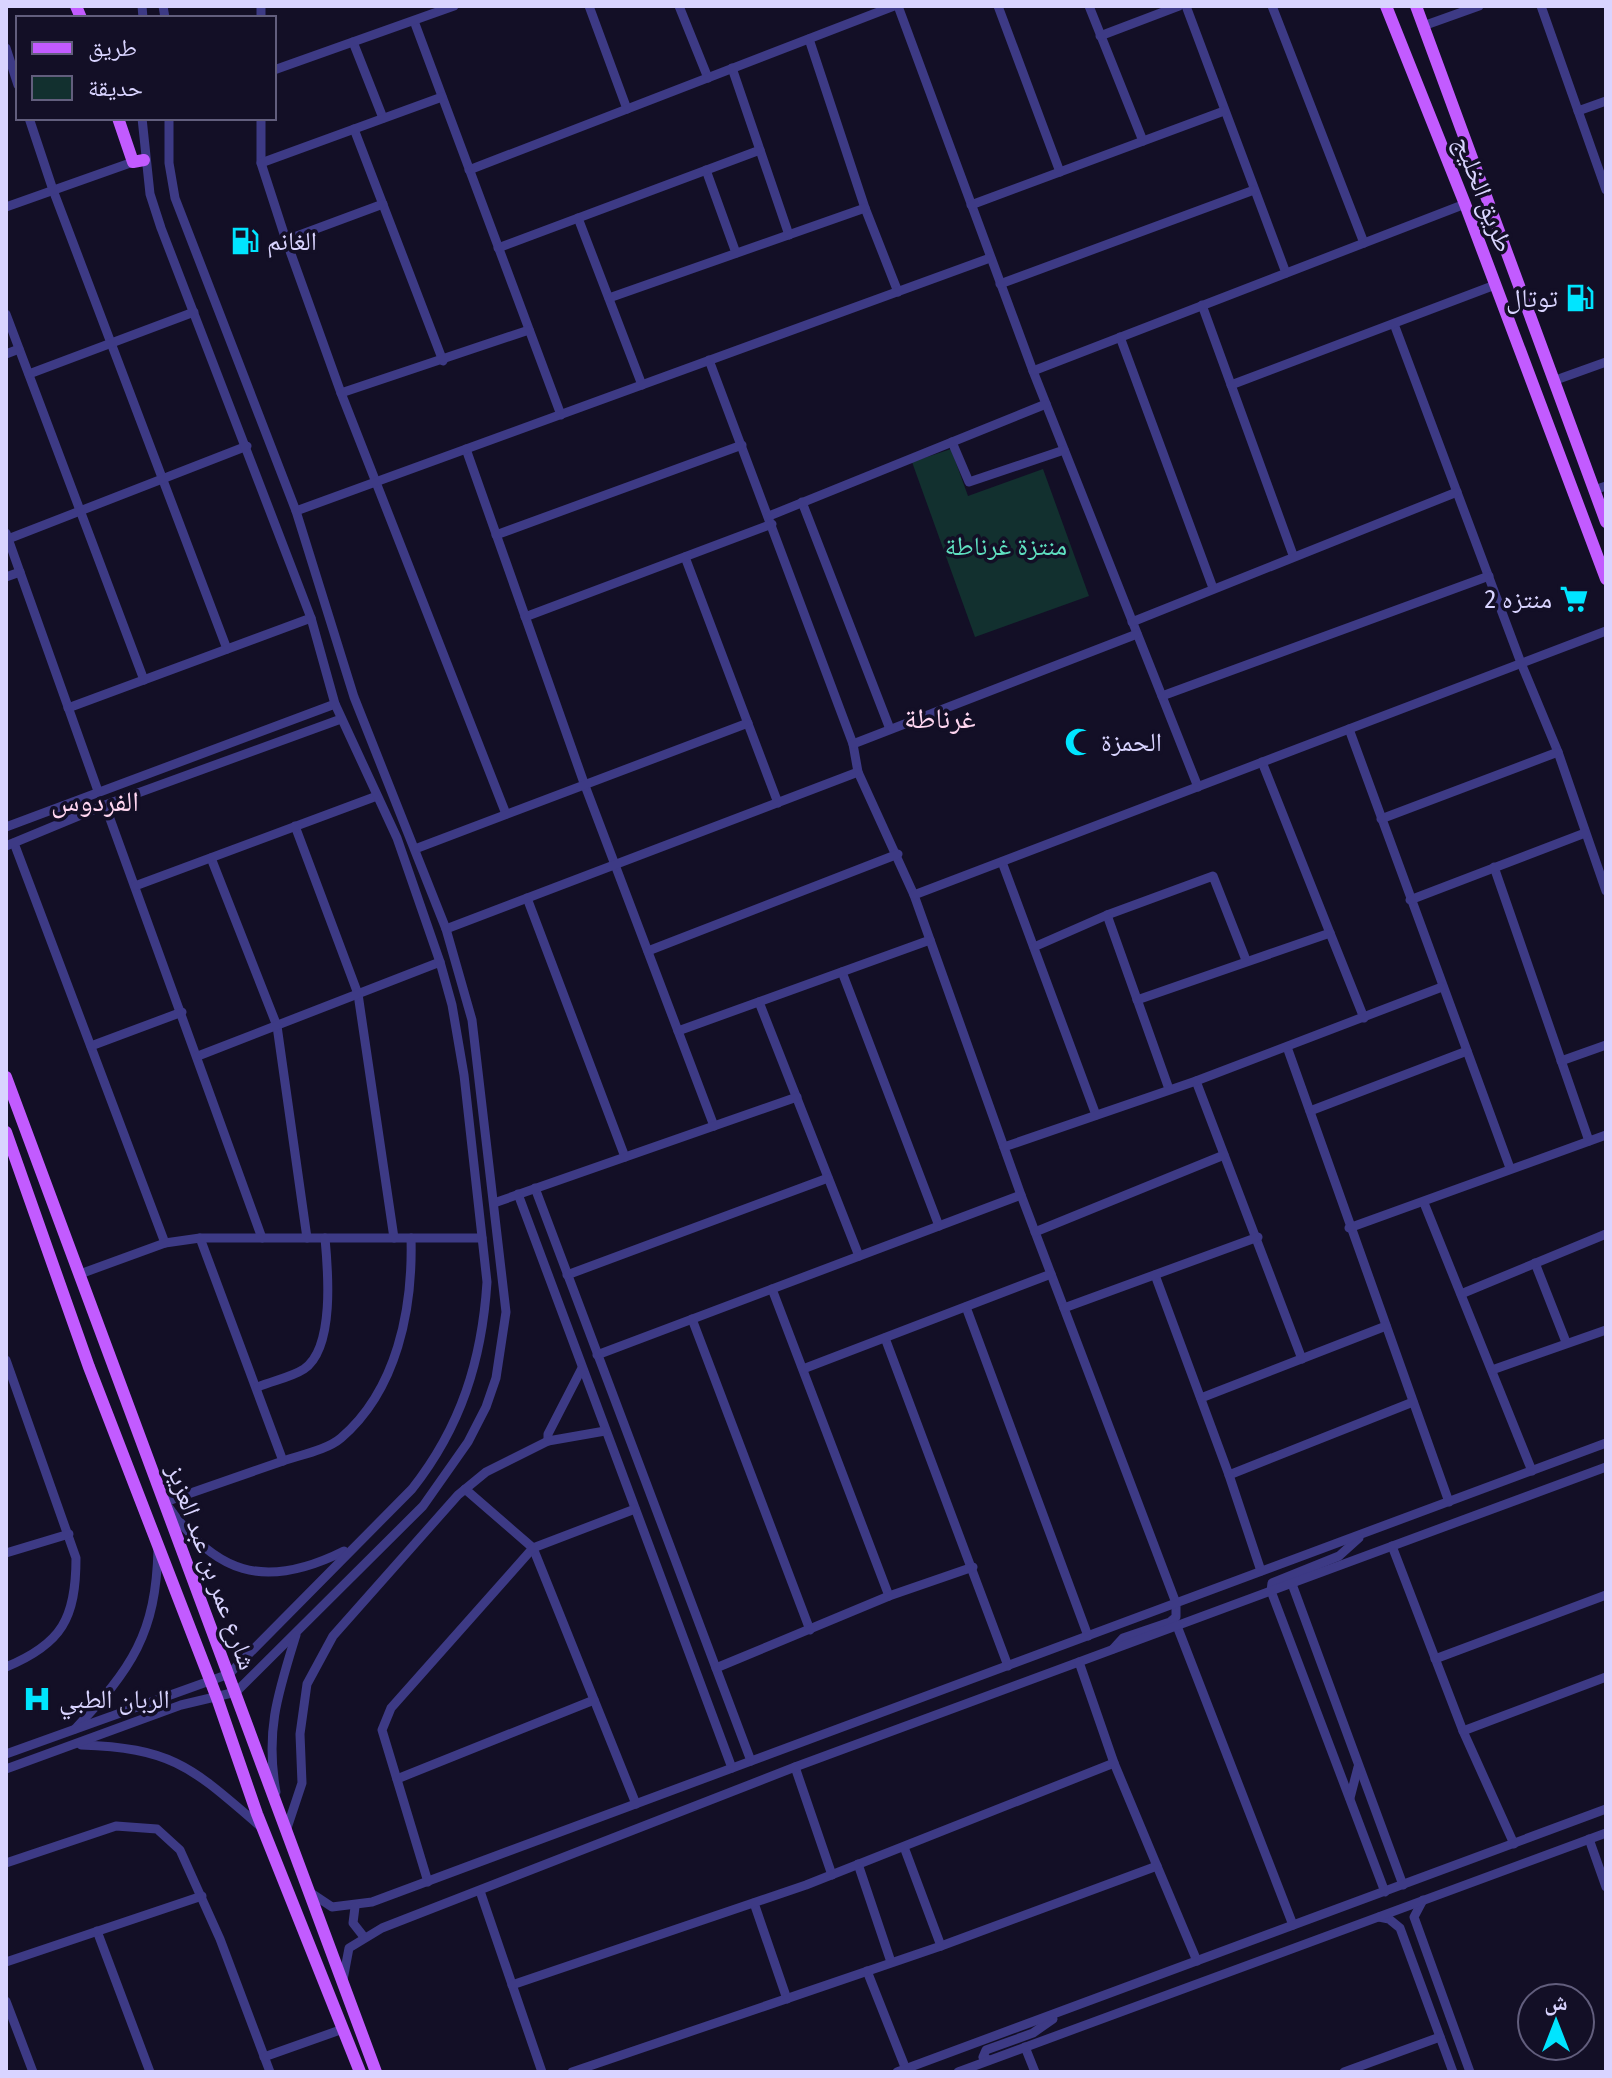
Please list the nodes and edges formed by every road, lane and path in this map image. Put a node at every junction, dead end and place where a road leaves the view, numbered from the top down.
1 (454, 6) edge
2 (589, 6) edge
3 (679, 6) edge
4 (896, 6) edge
5 (998, 6) edge
6 (1089, 6) edge
7 (1179, 6) edge
8 (1186, 6) edge
9 (1272, 6) edge
10 (1386, 6) edge
11 (1416, 6) edge
12 (1479, 6) edge
13 (1541, 6) edge
14 (414, 21) junction
15 (1423, 26) junction
16 (1100, 36) junction
17 (809, 39) junction
18 (353, 42) junction
19 (6, 48) edge
20 (732, 68) junction
21 (276, 69) edge
22 (708, 78) junction
23 (16, 79) edge
24 (442, 97) junction
25 (1606, 101) edge
26 (627, 109) junction
27 (1224, 111) junction
28 (1578, 111) junction
29 (383, 118) junction
30 (30, 120) edge
31 (119, 120) edge
32 (142, 120) edge
33 (169, 120) edge
34 (261, 120) edge
35 (354, 129) junction
36 (1143, 141) junction
37 (760, 150) junction
38 (139, 161) junction
39 (261, 163) junction
40 (469, 170) junction
41 (706, 170) junction
42 (1060, 172) junction
43 (53, 190) junction
44 (1254, 190) junction
45 (1606, 190) edge
46 (383, 204) junction
47 (1465, 204) junction
48 (971, 205) junction
49 (6, 207) edge
50 (865, 208) junction
51 (578, 218) junction
52 (789, 235) junction
53 (286, 240) junction
54 (1364, 243) junction
55 (498, 248) junction
56 (736, 253) junction
57 (990, 258) junction
58 (1286, 273) junction
59 (1000, 284) junction
60 (1495, 285) junction
61 (898, 292) junction
62 (609, 298) junction
63 (1202, 305) junction
64 (194, 312) junction
65 (6, 314) edge
66 (1394, 324) junction
67 (529, 330) junction
68 (1120, 337) junction
69 (111, 344) junction
70 (19, 349) junction
71 (6, 354) edge
72 (709, 360) junction
73 (443, 361) junction
74 (1606, 362) edge
75 (1033, 371) junction
76 (29, 374) junction
77 (1553, 381) junction
78 (642, 385) junction
79 (1231, 385) junction
80 (341, 393) junction
81 (1046, 404) junction
82 (561, 415) junction
83 (952, 442) junction
84 (742, 445) junction
85 (247, 446) junction
86 (466, 449) junction
87 (1064, 450) junction
88 (161, 479) junction
89 (376, 481) junction
90 (1600, 488) edge
91 (1457, 492) junction
92 (802, 502) junction
93 (80, 511) junction
94 (296, 511) junction
95 (770, 520) junction
96 (1606, 522) edge
97 (496, 535) junction
98 (7, 536) edge
99 (1293, 555) junction
100 (685, 557) junction
101 (20, 572) junction
102 (1489, 576) junction
103 (6, 577) edge
104 (1606, 579) edge
105 (1213, 588) junction
106 (525, 617) junction
107 (311, 618) junction
108 (1132, 622) junction
109 (1606, 631) edge
110 (1137, 634) junction
111 (227, 649) junction
112 (1521, 663) junction
113 (144, 680) junction
114 (1162, 696) junction
115 (335, 704) junction
116 (68, 708) junction
117 (341, 719) junction
118 (748, 723) junction
119 (890, 729) junction
120 (1349, 729) junction
121 (853, 744) junction
122 (1558, 752) junction
123 (1262, 762) junction
124 (858, 772) junction
125 (584, 783) junction
126 (1198, 787) junction
127 (98, 791) junction
128 (377, 796) junction
129 (778, 803) junction
130 (105, 805) junction
131 (506, 814) junction
132 (1381, 819) junction
133 (7, 825) edge
134 (295, 826) junction
135 (1585, 833) junction
136 (10, 845) edge
137 (415, 849) junction
138 (898, 854) junction
139 (211, 858) junction
140 (1002, 862) junction
141 (615, 865) junction
142 (1494, 867) junction
143 (135, 886) junction
144 (1606, 891) edge
145 (914, 895) junction
146 (527, 898) junction
147 (1410, 900) junction
148 (1107, 915) junction
149 (446, 929) junction
150 (1330, 933) junction
151 (930, 940) junction
152 (1034, 947) junction
153 (648, 951) junction
154 (1246, 960) junction
155 (440, 962) junction
156 (842, 972) junction
157 (1442, 987) junction
158 (358, 994) junction
159 (1137, 1000) junction
160 (759, 1002) junction
161 (182, 1012) junction
162 (1364, 1018) junction
163 (277, 1026) junction
164 (678, 1031) junction
165 (1606, 1045) edge
166 (91, 1046) junction
167 (1287, 1047) junction
168 (1467, 1051) junction
169 (198, 1056) junction
170 (1561, 1061) junction
171 (6, 1077) edge
172 (1196, 1081) junction
173 (1169, 1089) junction
174 (797, 1097) junction
175 (1310, 1111) junction
176 (1096, 1115) junction
177 (714, 1126) junction
178 (6, 1132) edge
179 (1606, 1135) edge
180 (1589, 1141) junction
181 (1004, 1147) junction
182 (1224, 1155) junction
183 (625, 1157) junction
184 (1510, 1168) junction
185 (828, 1178) junction
186 (535, 1188) junction
187 (518, 1194) junction
188 (1021, 1195) junction
189 (494, 1203) junction
190 (1424, 1203) junction
191 (939, 1226) junction
192 (1349, 1228) junction
193 (1035, 1232) junction
194 (1606, 1234) edge
195 (1258, 1237) junction
196 (200, 1238) junction
197 (262, 1238) junction
198 (307, 1238) junction
199 (325, 1238) junction
200 (394, 1238) junction
201 (411, 1238) junction
202 (482, 1238) junction
203 (165, 1243) junction
204 (859, 1256) junction
205 (1535, 1263) junction
206 (80, 1274) junction
207 (1051, 1274) junction
208 (567, 1275) junction
209 (1155, 1275) junction
210 (772, 1289) junction
211 (1461, 1294) junction
212 (966, 1307) junction
213 (1064, 1308) junction
214 (692, 1319) junction
215 (1386, 1326) junction
216 (1606, 1330) edge
217 (885, 1338) junction
218 (1566, 1342) junction
219 (597, 1355) junction
220 (1302, 1359) junction
221 (6, 1360) edge
222 (582, 1368) junction
223 (803, 1369) junction
224 (1492, 1370) junction
225 (258, 1387) junction
226 (1201, 1398) junction
227 (1413, 1402) junction
228 (605, 1431) junction
229 (548, 1441) junction
230 (1606, 1443) edge
231 (283, 1461) junction
232 (1606, 1467) edge
233 (1532, 1471) junction
234 (1229, 1475) junction
235 (465, 1489) junction
236 (165, 1502) junction
237 (1449, 1502) junction
238 (635, 1509) junction
239 (1365, 1533) junction
240 (69, 1534) junction
241 (353, 1545) junction
242 (158, 1546) junction
243 (1392, 1546) junction
244 (533, 1548) junction
245 (6, 1553) edge
246 (973, 1567) junction
247 (1261, 1571) junction
248 (1292, 1584) junction
249 (1271, 1591) junction
250 (1606, 1595) edge
251 (889, 1596) junction
252 (1176, 1603) junction
253 (1177, 1626) junction
254 (810, 1630) junction
255 (297, 1631) junction
256 (1088, 1636) junction
257 (1113, 1649) junction
258 (1435, 1659) junction
259 (1079, 1662) junction
260 (1008, 1666) junction
261 (6, 1667) edge
262 (716, 1668) junction
263 (229, 1674) junction
264 (1606, 1677) edge
265 (210, 1682) junction
266 (236, 1692) junction
267 (217, 1698) junction
268 (594, 1700) junction
269 (74, 1730) junction
270 (1463, 1731) junction
271 (74, 1744) junction
272 (6, 1754) edge
273 (751, 1761) junction
274 (1114, 1763) junction
275 (795, 1767) junction
276 (1358, 1767) junction
277 (732, 1768) junction
278 (6, 1769) edge
279 (397, 1779) junction
280 (1350, 1801) junction
281 (636, 1804) junction
282 (279, 1807) junction
283 (1606, 1809) edge
284 (287, 1828) junction
285 (263, 1829) junction
286 (1606, 1833) edge
287 (1589, 1839) junction
288 (1514, 1844) junction
289 (904, 1847) junction
290 (6, 1863) edge
291 (858, 1864) junction
292 (1157, 1866) junction
293 (832, 1875) junction
294 (428, 1882) junction
295 (1403, 1885) junction
296 (1606, 1887) edge
297 (480, 1891) junction
298 (1385, 1892) junction
299 (311, 1893) junction
300 (202, 1896) junction
301 (1424, 1899) junction
302 (754, 1903) junction
303 (355, 1907) junction
304 (1376, 1917) junction
305 (1293, 1925) junction
306 (97, 1931) junction
307 (1419, 1932) junction
308 (364, 1937) junction
309 (1404, 1938) junction
310 (941, 1946) junction
311 (1197, 1961) junction
312 (6, 1962) edge
313 (891, 1962) junction
314 (867, 1971) junction
315 (343, 1980) junction
316 (512, 1985) junction
317 (787, 1999) junction
318 (6, 2001) edge
319 (1065, 2011) junction
320 (343, 2029) junction
321 (1440, 2037) junction
322 (1025, 2047) junction
323 (264, 2057) junction
324 (991, 2060) junction
325 (903, 2071) edge
326 (33, 2072) edge
327 (150, 2072) edge
328 (270, 2072) edge
329 (360, 2072) edge
330 (376, 2072) edge
331 (542, 2072) edge
332 (572, 2072) edge
333 (958, 2072) edge
334 (1035, 2072) edge
335 (1344, 2072) edge
336 (1453, 2072) edge
337 (1470, 2072) edge

1 - 14 street
2 - 26 street
3 - 22 street
4 - 17 street
4 - 48 street
5 - 42 street
6 - 16 street
7 - 16 street
8 - 27 street
9 - 54 street
10 - 47 main road, طريق الخليج
11 - 15 main road, طريق الخليج
12 - 15 street
13 - 28 street
14 - 18 street
14 - 24 street
15 - 77 main road, طريق الخليج
16 - 36 street
17 - 20 street
17 - 50 street
18 - 21 street
18 - 29 street
19 - 23 street
20 - 22 street
20 - 37 street
22 - 26 street
24 - 29 street
24 - 40 street
25 - 28 street
26 - 40 street
27 - 36 street
27 - 44 street
28 - 45 street
29 - 35 street
30 - 43 street
31 - 38 main road
32 - 38 street
33 - 94 street
34 - 39 street
35 - 39 street
35 - 46 street
36 - 42 street
37 - 41 street
37 - 52 street
38 - 43 street
38 - 64 street
39 - 53 street
40 - 55 street
41 - 51 street
41 - 56 street
42 - 48 street
43 - 49 street
43 - 69 street
44 - 58 street
44 - 59 street
46 - 53 street
46 - 73 street
47 - 54 street
47 - 60 main road, طريق الخليج
48 - 57 street
50 - 52 street
50 - 61 street
51 - 55 street
51 - 62 street
52 - 56 street
53 - 80 street
54 - 58 street
55 - 67 street
56 - 62 street
57 - 59 street
57 - 61 street
58 - 63 street
59 - 75 street
60 - 66 street
60 - 104 main road, طريق الخليج
61 - 72 street
62 - 78 street
63 - 68 street
63 - 79 street
64 - 69 street
64 - 85 street
65 - 70 street
66 - 79 street
66 - 91 street
67 - 73 street
67 - 82 street
68 - 75 street
68 - 105 street
69 - 76 street
69 - 88 street
70 - 71 street
70 - 76 street
72 - 78 street
72 - 84 street
73 - 80 street
74 - 77 street
75 - 81 street
76 - 93 street
77 - 90 main road, طريق الخليج
78 - 82 street
79 - 99 street
80 - 89 street
81 - 83 street
81 - 87 street
82 - 86 street
83 - 87 street
83 - 92 street
84 - 95 street
84 - 97 street
85 - 88 street
85 - 107 street
86 - 89 street
86 - 97 street
87 - 108 street
88 - 93 street
88 - 111 street
89 - 94 street
89 - 131 street
90 - 96 main road, طريق الخليج
91 - 99 street
91 - 102 street
92 - 95 street
92 - 119 street
93 - 98 street
93 - 113 street
94 - 137 street
95 - 100 street
95 - 121 street
97 - 106 street
98 - 101 street
99 - 105 street
100 - 106 street
100 - 118 street
101 - 103 street
101 - 116 street
102 - 112 street
102 - 114 street
105 - 108 street
106 - 125 street
107 - 111 street
107 - 115 street
108 - 110 street
109 - 112 street
110 - 114 street
110 - 119 street
111 - 113 street
112 - 120 street
112 - 122 street
113 - 116 street
114 - 126 street
115 - 117 street
115 - 127 street
116 - 127 street
117 - 128 street
117 - 130 street
118 - 125 street
118 - 129 street
119 - 121 street
120 - 123 street
120 - 132 street
121 - 124 street
122 - 132 street
122 - 135 street
123 - 126 street
123 - 150 street
124 - 129 street
124 - 138 street
125 - 131 street
125 - 141 street
126 - 140 street
127 - 133 street
128 - 134 street
128 - 155 street
129 - 141 street
130 - 136 street
130 - 143 street
131 - 137 street
132 - 147 street
134 - 139 street
134 - 158 street
135 - 142 street
135 - 144 street
136 - 166 street
137 - 149 street
138 - 145 street
138 - 153 street
139 - 143 street
139 - 163 street
140 - 145 street
140 - 152 street
141 - 146 street
141 - 153 street
142 - 147 street
142 - 170 street
143 - 161 street
145 - 151 street
146 - 149 street
146 - 183 street
147 - 157 street
148 - 152 street
148 - 154 street
148 - 159 street
149 - 189 street
150 - 154 street
150 - 162 street
151 - 156 street
151 - 181 street
152 - 176 street
153 - 164 street
154 - 159 street
155 - 158 street
155 - 202 street
156 - 160 street
156 - 191 street
157 - 162 street
157 - 168 street
158 - 163 street
158 - 200 street
159 - 173 street
160 - 164 street
160 - 174 street
161 - 166 street
161 - 169 street
162 - 167 street
163 - 169 street
163 - 198 street
164 - 177 street
165 - 170 street
166 - 203 street
167 - 172 street
167 - 175 street
168 - 175 street
168 - 184 street
169 - 197 street
170 - 180 street
171 - 206 main road, شارع عمر بن عبد العزيز
172 - 173 street
172 - 182 street
173 - 176 street
174 - 177 street
174 - 185 street
175 - 192 street
176 - 181 street
177 - 183 street
178 - 242 main road, شارع عمر بن عبد العزيز
179 - 180 street
180 - 184 street
181 - 188 street
182 - 193 street
182 - 195 street
183 - 186 street
184 - 190 street
185 - 204 street
185 - 208 street
186 - 187 street
186 - 208 street
187 - 189 street
187 - 222 street
188 - 191 street
188 - 193 street
189 - 255 street
190 - 192 street
190 - 211 street
191 - 204 street
192 - 215 street
193 - 207 street
194 - 205 street
195 - 209 street
195 - 220 street
196 - 197 street
196 - 203 street
196 - 225 street
197 - 198 street
198 - 199 street
199 - 200 street
199 - 225 street
200 - 201 street
201 - 202 street
201 - 231 street
202 - 241 street
203 - 206 street
204 - 210 street
205 - 211 street
205 - 218 street
206 - 236 main road, شارع عمر بن عبد العزيز
207 - 212 street
207 - 213 street
208 - 219 street
209 - 213 street
209 - 226 street
210 - 214 street
210 - 223 street
211 - 224 street
212 - 217 street
212 - 256 street
213 - 252 street
214 - 219 street
214 - 254 street
215 - 220 street
215 - 227 street
216 - 218 street
217 - 223 street
217 - 246 street
218 - 224 street
219 - 262 street
220 - 226 street
221 - 240 street
222 - 228 street
222 - 229 street
223 - 251 street
224 - 233 street
225 - 231 street
226 - 234 street
227 - 234 street
227 - 237 street
228 - 229 street
228 - 238 street
229 - 235 street
230 - 233 street
231 - 236 street
232 - 243 street
233 - 237 street
234 - 247 street
235 - 244 street
235 - 284 street
236 - 241 street
236 - 263 main road, شارع عمر بن عبد العزيز
237 - 239 street
238 - 244 street
238 - 277 street
239 - 247 street
239 - 249 street
240 - 245 street
240 - 261 street
241 - 263 street
242 - 265 main road, شارع عمر بن عبد العزيز
242 - 269 street
243 - 248 street
243 - 258 street
244 - 268 street
244 - 279 street
246 - 251 street
246 - 260 street
247 - 252 street
248 - 249 street
248 - 276 street
249 - 253 street
249 - 280 street
250 - 258 street
251 - 254 street
252 - 256 street
252 - 257 street
253 - 257 street
253 - 305 street
254 - 262 street
255 - 266 street
255 - 282 street
256 - 260 street
257 - 259 street
258 - 270 street
259 - 274 street
259 - 275 street
260 - 273 street
262 - 273 street
263 - 265 street
263 - 266 main road, شارع عمر بن عبد العزيز
264 - 270 street
265 - 267 main road, شارع عمر بن عبد العزيز
265 - 269 street
266 - 267 street
266 - 282 main road, شارع عمر بن عبد العزيز
267 - 271 street
267 - 285 main road, شارع عمر بن عبد العزيز
268 - 279 street
268 - 281 street
269 - 272 street
270 - 288 street
271 - 278 street
271 - 285 street
273 - 277 street
274 - 289 street
274 - 292 street
275 - 293 street
275 - 297 street
276 - 280 street
276 - 295 street
277 - 281 street
279 - 294 street
280 - 298 street
281 - 294 street
282 - 284 main road, شارع عمر بن عبد العزيز
283 - 288 street
284 - 299 main road, شارع عمر بن عبد العزيز
285 - 320 main road, شارع عمر بن عبد العزيز
286 - 287 street
287 - 296 street
287 - 301 street
288 - 295 street
289 - 291 street
289 - 310 street
290 - 300 street
291 - 293 street
291 - 313 street
292 - 310 street
292 - 311 street
293 - 302 street
294 - 303 street
295 - 298 street
297 - 308 street
297 - 316 street
298 - 305 street
299 - 303 street
299 - 315 main road, شارع عمر بن عبد العزيز
300 - 306 street
300 - 323 street
301 - 304 street
301 - 307 street
302 - 316 street
302 - 317 street
303 - 308 street
304 - 309 street
304 - 322 street
305 - 311 street
306 - 312 street
306 - 327 street
307 - 309 street
307 - 337 street
308 - 315 street
309 - 321 street
310 - 313 street
311 - 319 street
313 - 314 street
314 - 317 street
314 - 325 street
315 - 330 main road, شارع عمر بن عبد العزيز
316 - 331 street
317 - 332 street
318 - 326 street
319 - 324 street
319 - 325 street
320 - 323 street
320 - 329 main road, شارع عمر بن عبد العزيز
321 - 335 street
321 - 336 street
322 - 324 street
322 - 334 street
323 - 328 street
324 - 333 street

